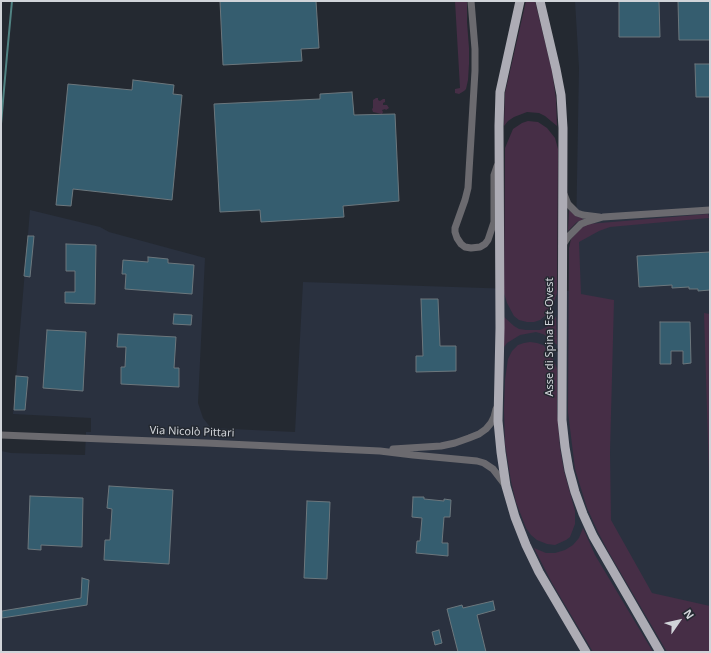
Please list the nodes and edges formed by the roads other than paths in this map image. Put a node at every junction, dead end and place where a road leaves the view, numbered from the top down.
1 (471, 1) edge
2 (520, 1) edge
3 (540, 1) edge
4 (499, 154) junction
5 (562, 191) junction
6 (710, 210) edge
7 (603, 218) junction
8 (562, 246) junction
9 (498, 394) junction
10 (3, 435) edge
11 (380, 451) junction
12 (506, 486) junction
13 (586, 652) edge
14 (660, 652) edge

1 - 4 street
2 - 4 main road
3 - 5 main road, Asse di Spina Est-Ovest
4 - 9 main road
5 - 7 street
5 - 8 main road, Asse di Spina Est-Ovest
6 - 7 street
7 - 8 street
8 - 14 main road, Asse di Spina Est-Ovest
9 - 11 street
9 - 12 main road
10 - 11 street, Via Nicolò Pittari
11 - 12 street
12 - 13 main road

